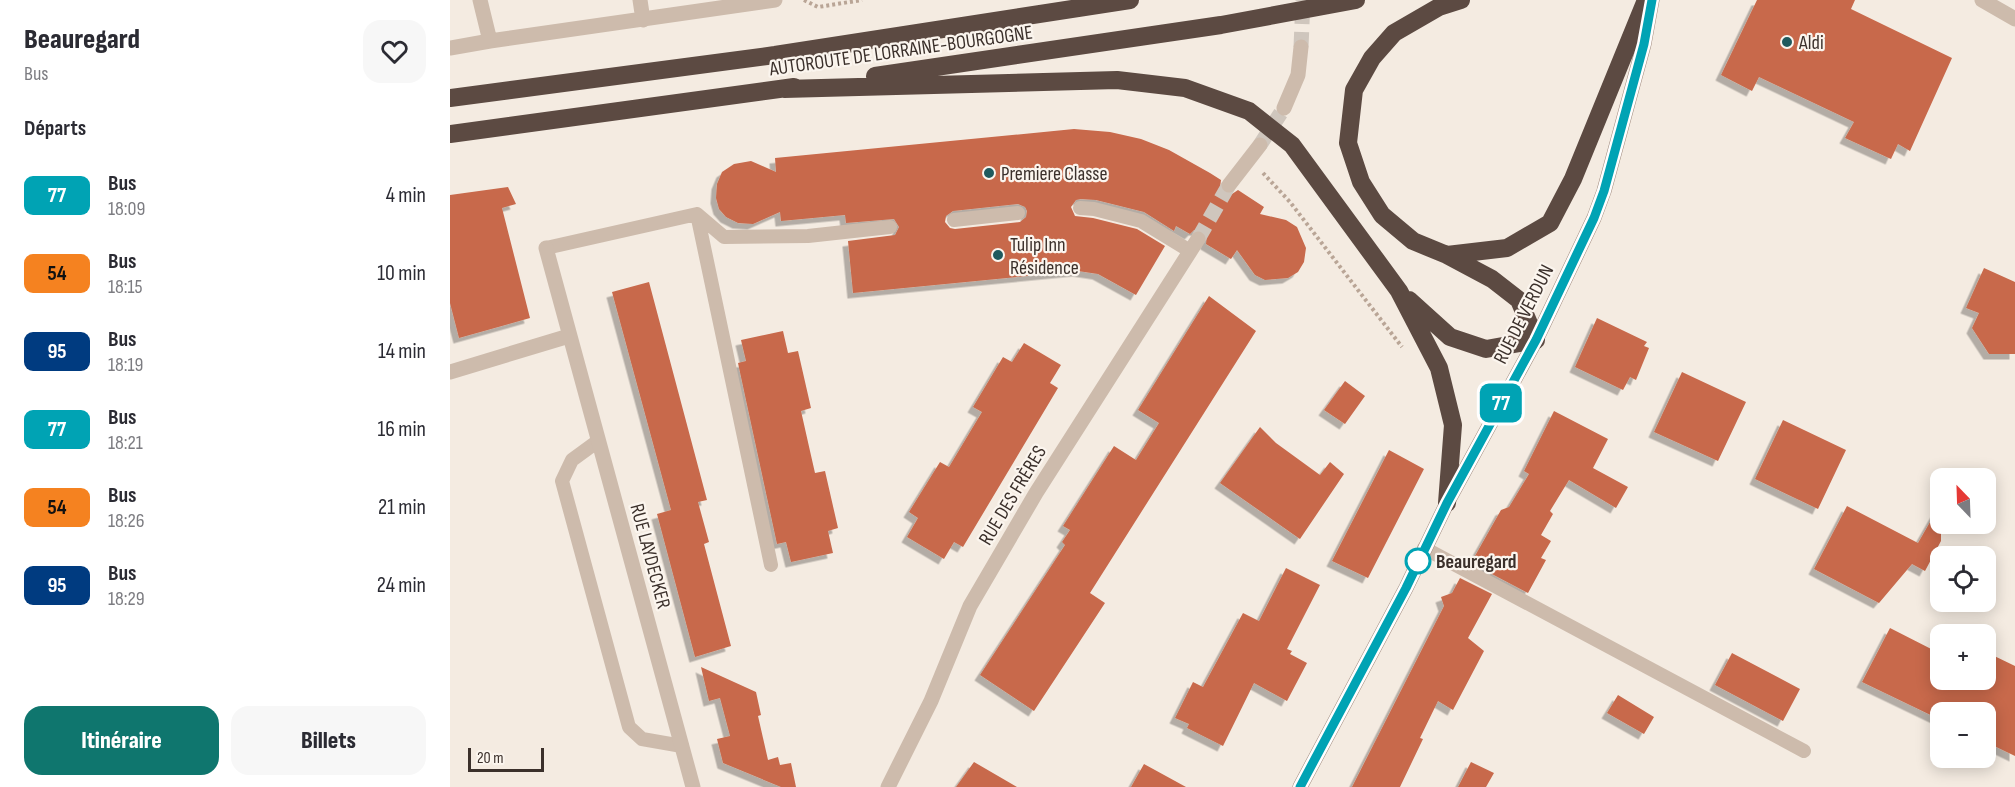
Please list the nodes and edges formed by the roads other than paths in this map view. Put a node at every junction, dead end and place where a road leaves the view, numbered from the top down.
1 (480, 0) edge
2 (640, 0) edge
3 (775, 0) edge
4 (1130, 0) edge
5 (1356, 0) edge
6 (1461, 0) edge
7 (1646, 0) edge
8 (1652, 0) edge
9 (1982, 0) edge
10 (2015, 19) edge
11 (643, 20) junction
12 (490, 41) junction
13 (1300, 47) tunnel mouth
14 (450, 48) edge
15 (784, 89) junction
16 (450, 98) edge
17 (1284, 108) tunnel mouth
18 (450, 134) edge
19 (1260, 145) tunnel mouth
20 (1229, 185) tunnel mouth
21 (1080, 208) dead end
22 (1018, 213) dead end
23 (697, 214) junction
24 (954, 220) dead end
25 (890, 227) dead end
26 (1194, 245) joint
27 (546, 248) joint
28 (1447, 255) junction
29 (1399, 291) junction
30 (569, 336) junction
31 (1536, 340) junction
32 (450, 372) edge
33 (598, 441) junction
34 (1447, 503) junction
35 (1424, 548) junction
36 (771, 565) dead end
37 (682, 746) junction
38 (1804, 751) dead end
39 (693, 787) edge
40 (888, 787) edge
41 (1300, 787) edge

1 - 12 street
2 - 11 street
3 - 11 street
4 - 16 highway, AUTOROUTE DE LORRAINE-BOURGOGNE
5 - 15 highway, AUTOROUTE DE LORRAINE-BOURGOGNE
6 - 28 highway
7 - 28 highway
8 - 31 main road, RUE DE VERDUN
9 - 10 street
11 - 12 street
12 - 14 street
13 - 17 street
15 - 18 highway, AUTOROUTE DE LORRAINE-BOURGOGNE
15 - 29 highway
19 - 20 street
21 - 26 lane
22 - 24 lane
23 - 25 lane
23 - 27 lane
23 - 36 lane
26 - 40 street, RUE DES FRÈRES
27 - 30 street, RUE LAYDECKER
28 - 31 highway
29 - 31 highway
29 - 34 highway
30 - 32 street
30 - 33 street, RUE LAYDECKER
31 - 34 main road, RUE DE VERDUN
33 - 37 street, RUE LAYDECKER
33 - 37 lane
34 - 35 main road, RUE DE VERDUN
35 - 38 lane
35 - 41 main road, RUE DE VERDUN
37 - 39 street, RUE LAYDECKER

